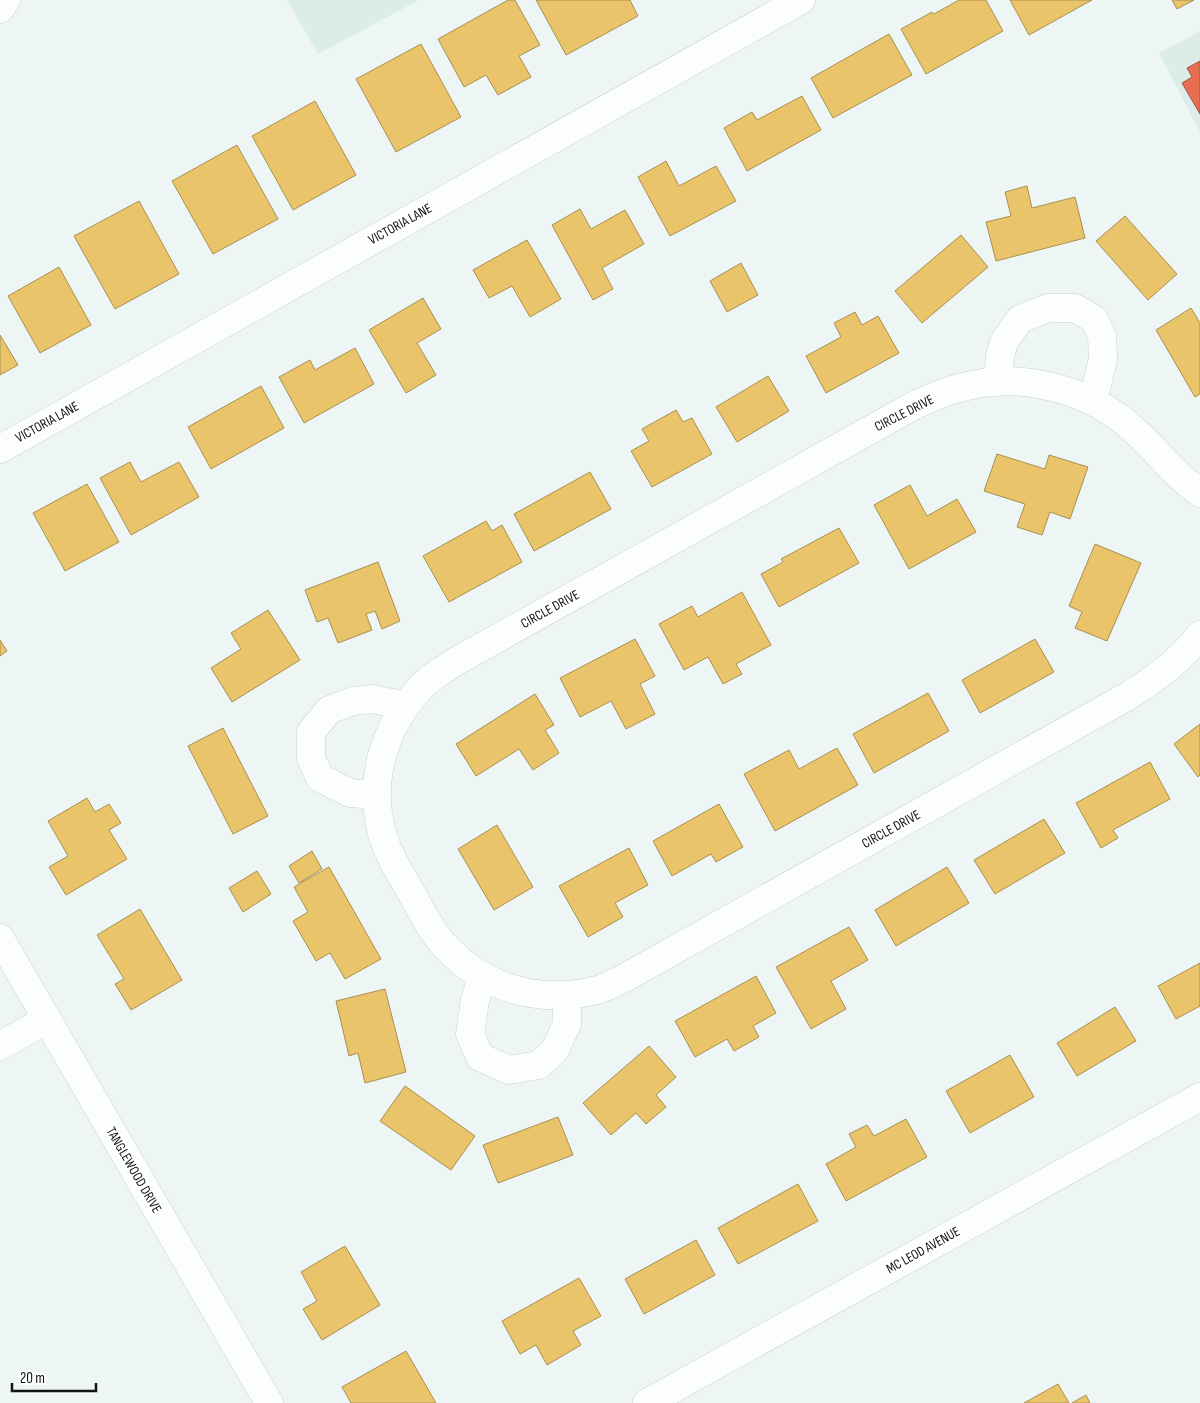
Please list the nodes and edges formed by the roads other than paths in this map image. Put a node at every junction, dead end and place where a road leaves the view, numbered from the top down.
1 (6, 0) edge
2 (801, 0) edge
3 (0, 9) edge
4 (998, 382) junction
5 (1093, 401) junction
6 (0, 449) edge
7 (1200, 493) edge
8 (1200, 635) edge
9 (405, 706) junction
10 (376, 795) junction
11 (0, 938) edge
12 (482, 976) junction
13 (567, 995) junction
14 (47, 1019) junction
15 (0, 1046) edge
16 (1200, 1097) edge
17 (269, 1403) edge
18 (646, 1403) edge

1 - 3 street
2 - 6 street, VICTORIA LANE
4 - 5 street, CIRCLE DRIVE
4 - 5 street
4 - 9 street, CIRCLE DRIVE
5 - 7 street, CIRCLE DRIVE
8 - 13 street, CIRCLE DRIVE
9 - 10 street, CIRCLE DRIVE
9 - 10 street
10 - 12 street, CIRCLE DRIVE
11 - 14 street, TANGLEWOOD DRIVE
12 - 13 street, CIRCLE DRIVE
12 - 13 street
14 - 15 street
14 - 17 street, TANGLEWOOD DRIVE
16 - 18 street, MC LEOD AVENUE

